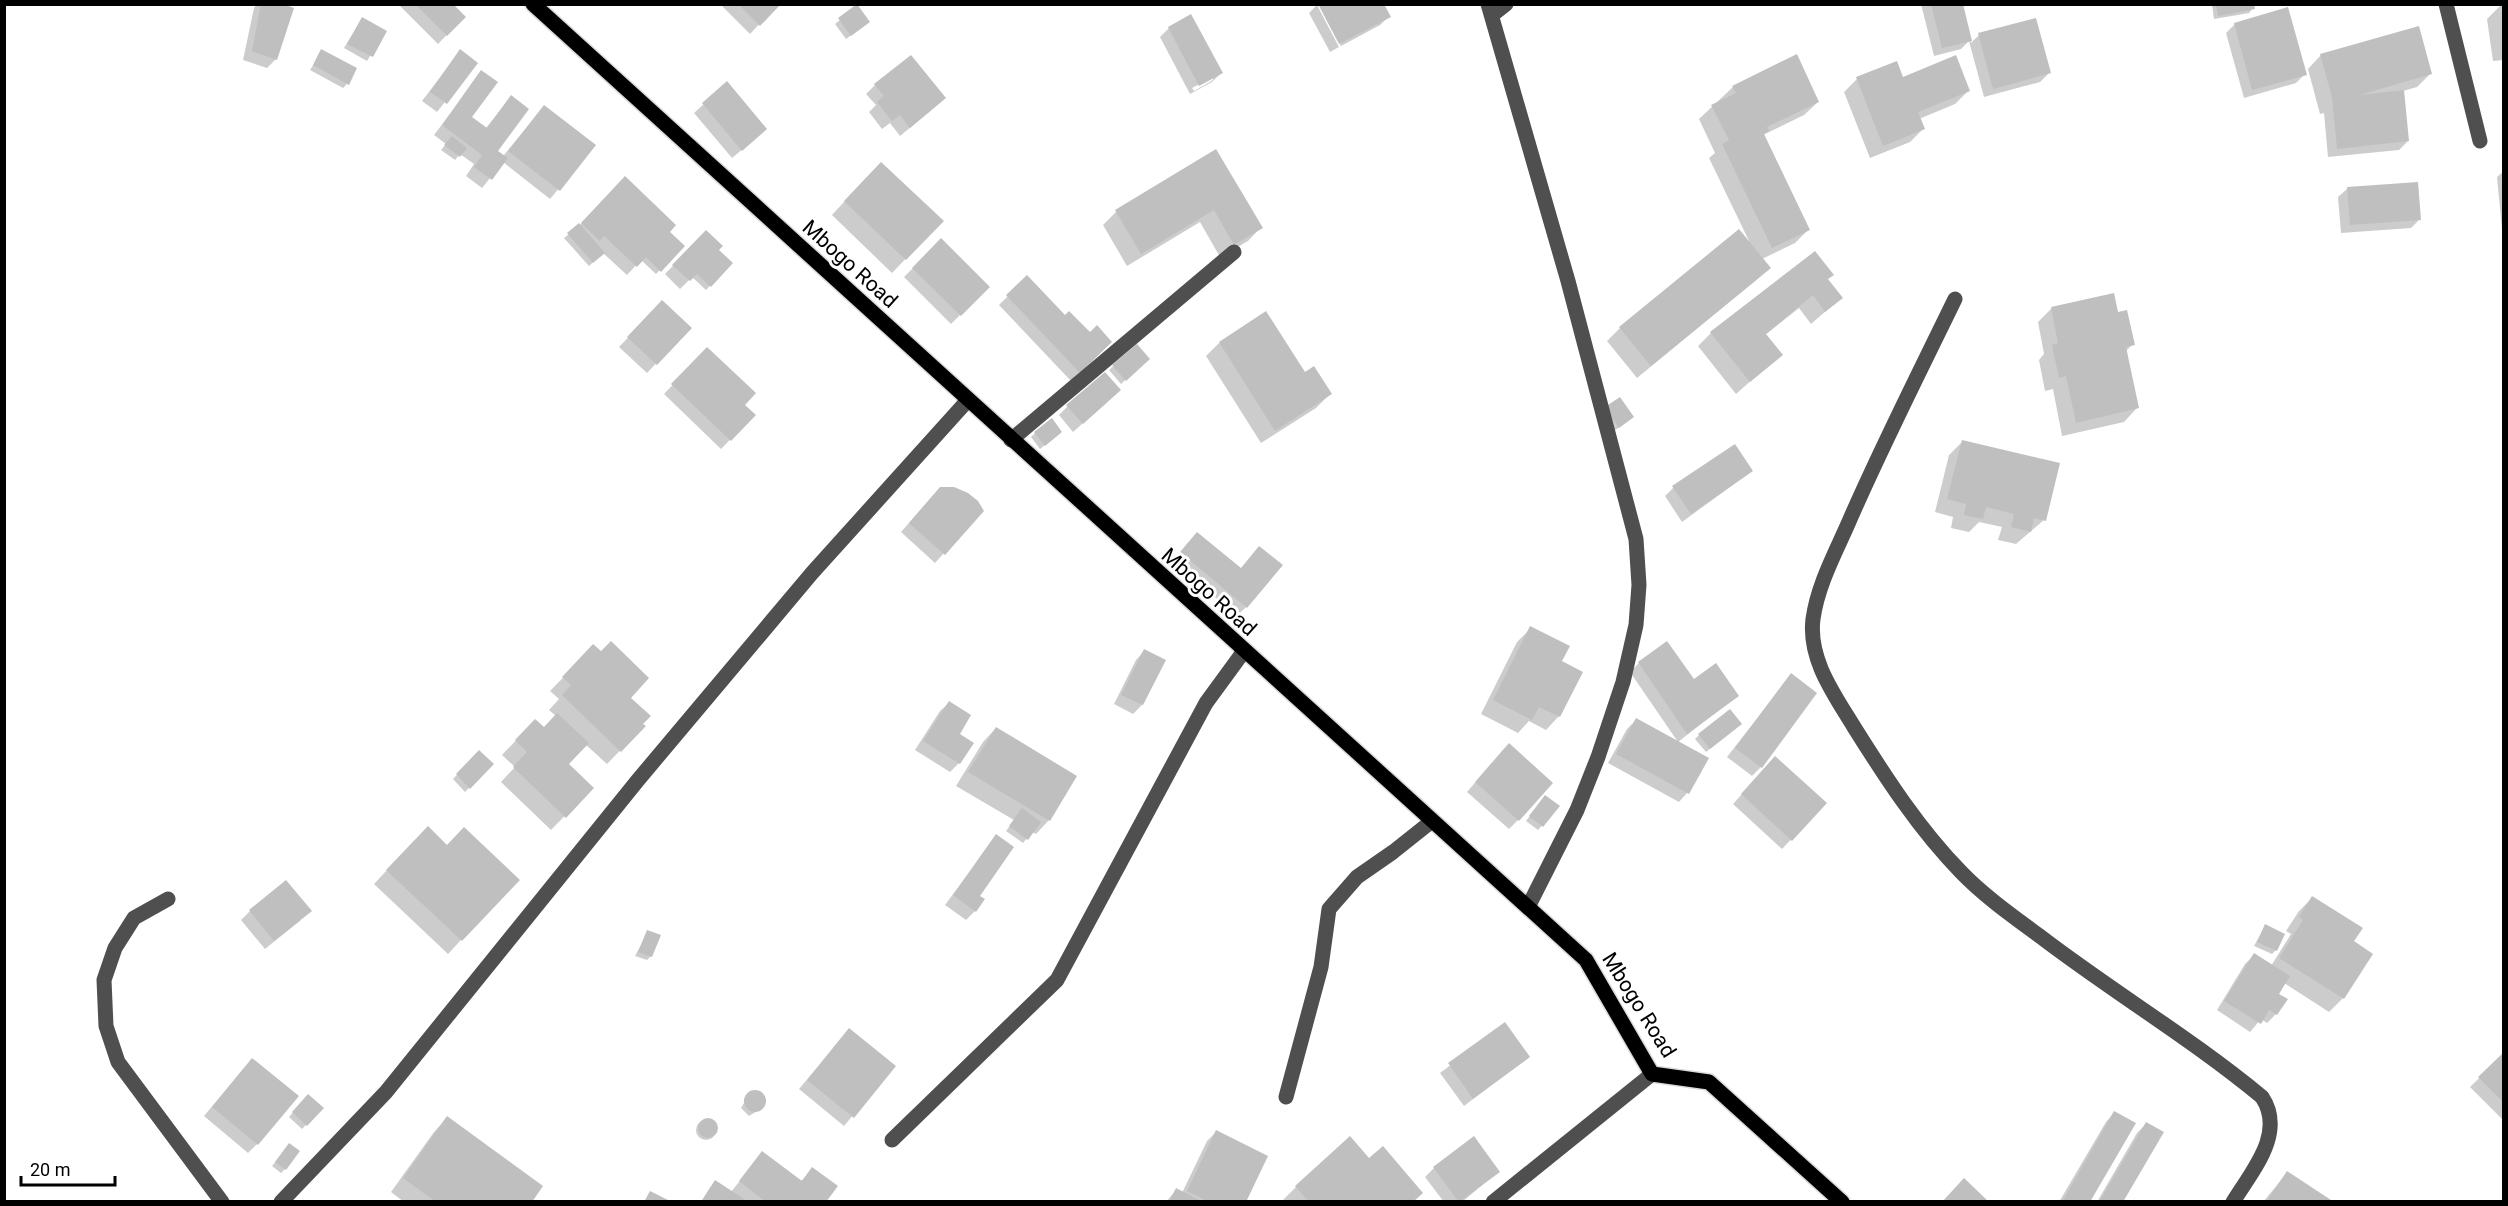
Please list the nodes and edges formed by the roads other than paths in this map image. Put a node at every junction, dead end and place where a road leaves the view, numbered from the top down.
1 (533, 4) edge
2 (1506, 4) edge
3 (2446, 4) edge
4 (1490, 10) edge
5 (2480, 141) dead end
6 (1234, 252) dead end
7 (1955, 299) dead end
8 (968, 400) junction
9 (1011, 440) junction
10 (1244, 651) junction
11 (1432, 821) junction
12 (168, 899) dead end
13 (1528, 907) junction
14 (1652, 1074) junction
15 (1286, 1097) dead end
16 (892, 1140) dead end
17 (222, 1202) edge
18 (281, 1202) edge
19 (1493, 1202) edge
20 (1842, 1202) edge
21 (2233, 1202) edge

1 - 8 main road, Mbogo Road
2 - 4 street
3 - 5 street
4 - 13 street
6 - 9 street
7 - 21 street
8 - 9 main road, Mbogo Road
8 - 18 street
9 - 10 main road, Mbogo Road
10 - 11 main road, Mbogo Road
10 - 16 street
11 - 13 main road, Mbogo Road
11 - 15 street
12 - 17 street
13 - 14 main road, Mbogo Road
14 - 19 street
14 - 20 main road, Mbogo Road

